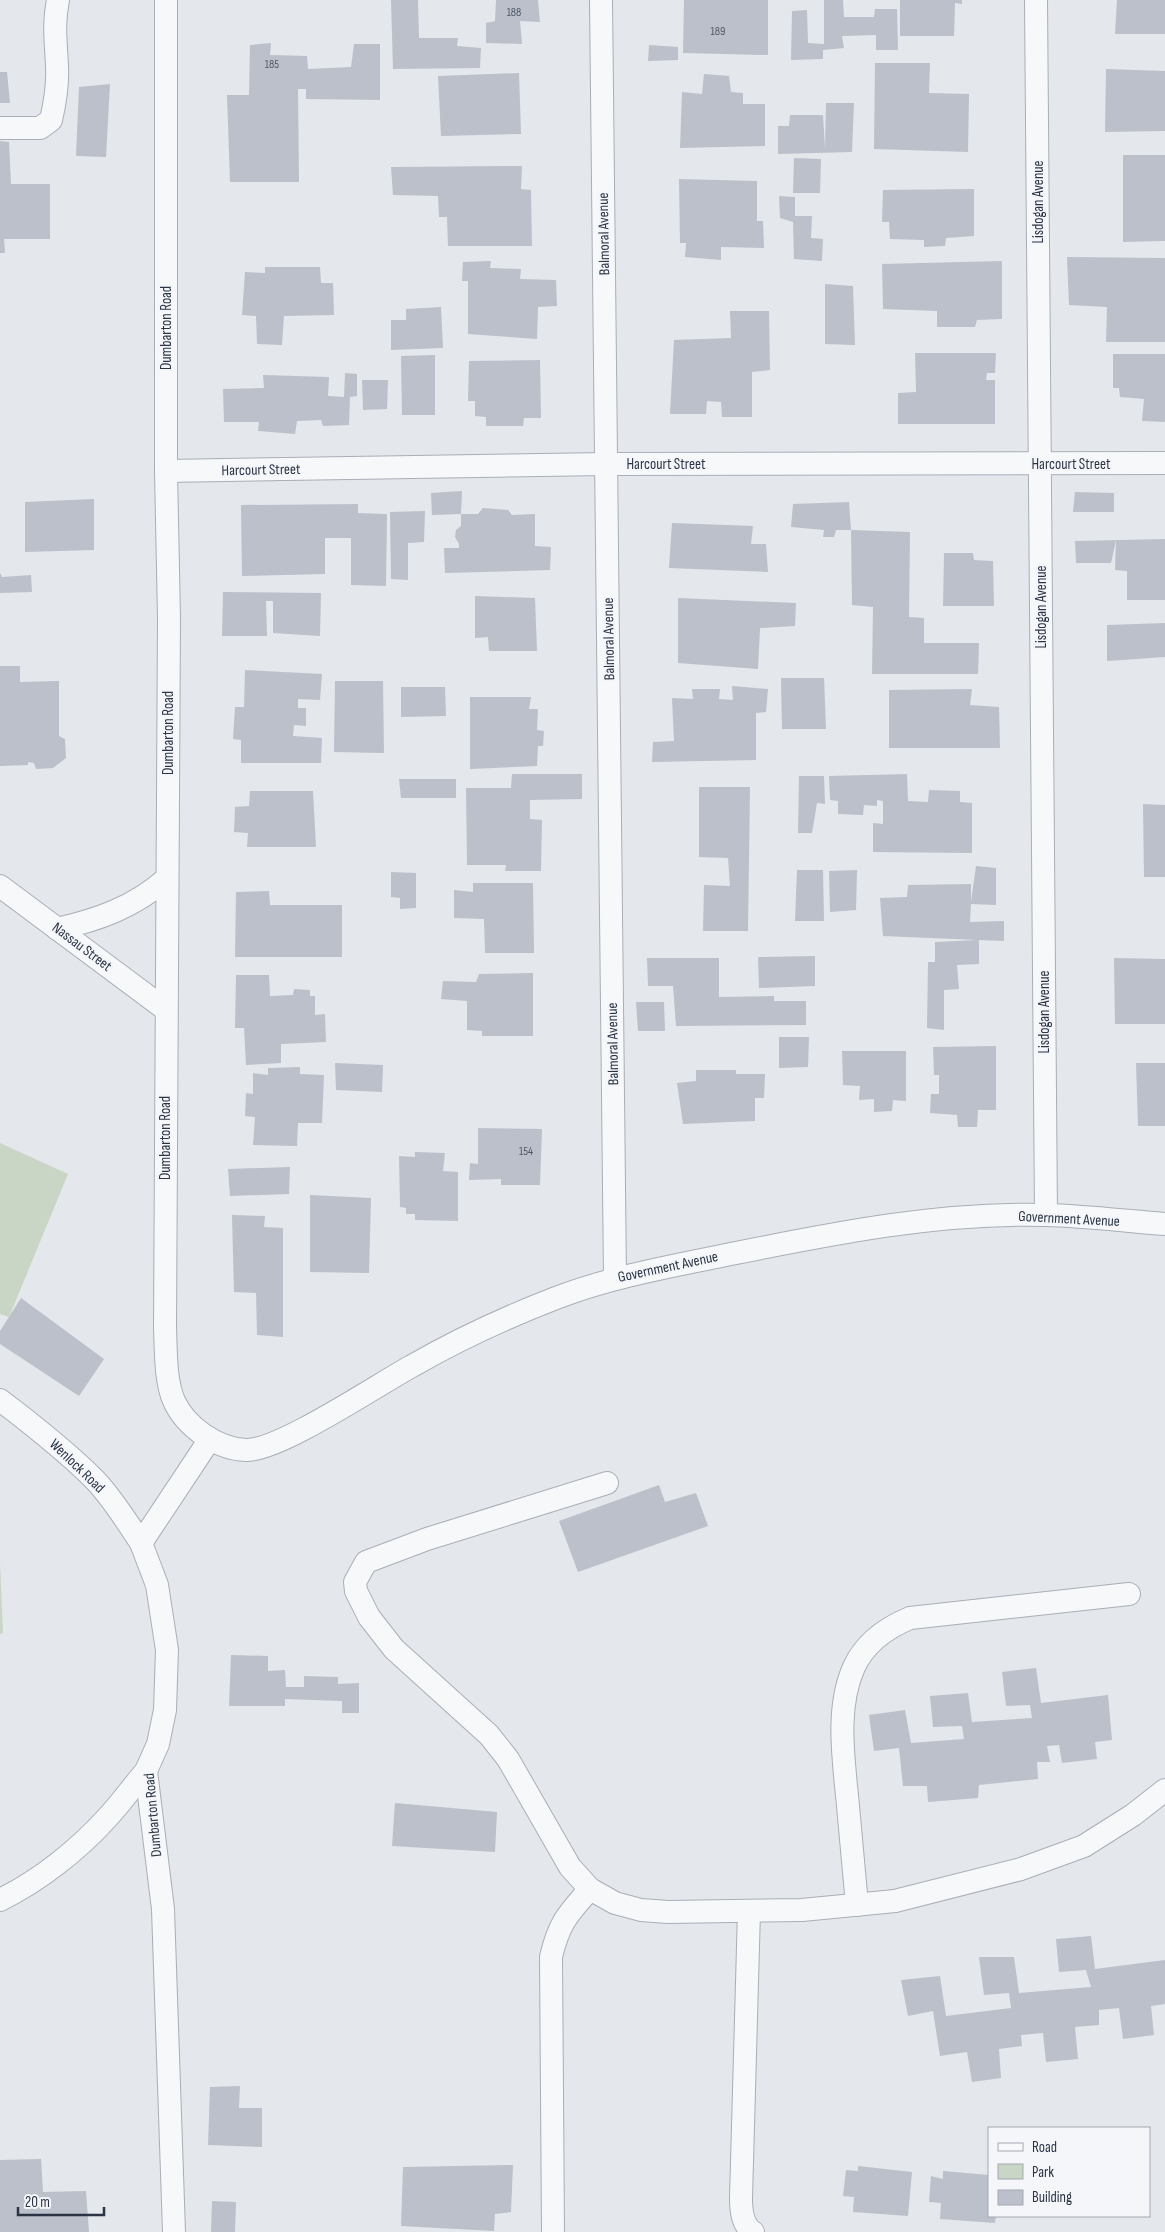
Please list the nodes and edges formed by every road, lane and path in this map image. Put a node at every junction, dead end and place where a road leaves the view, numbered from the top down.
1 (58, 0) edge
2 (166, 0) edge
3 (601, 0) edge
4 (1036, 0) edge
5 (0, 128) edge
6 (1165, 463) edge
7 (608, 464) junction
8 (1040, 464) junction
9 (166, 471) junction
10 (166, 879) junction
11 (0, 886) edge
12 (57, 929) junction
13 (165, 1009) junction
14 (1046, 1215) junction
15 (1165, 1224) edge
16 (615, 1278) junction
17 (0, 1400) edge
18 (210, 1440) junction
19 (607, 1483) dead end
20 (141, 1543) junction
21 (1129, 1594) dead end
22 (146, 1771) junction
23 (1165, 1790) edge
24 (590, 1889) junction
25 (0, 1900) edge
26 (857, 1904) junction
27 (749, 1911) junction
28 (174, 2232) edge
29 (553, 2232) edge
30 (754, 2232) edge

1 - 5 street
2 - 9 street, Dumbarton Road
3 - 7 street, Balmoral Avenue
4 - 8 street, Lisdogan Avenue
6 - 8 street, Harcourt Street
7 - 8 street, Harcourt Street
7 - 9 street, Harcourt Street
7 - 16 street, Balmoral Avenue
8 - 14 street, Lisdogan Avenue
9 - 10 street, Dumbarton Road
10 - 12 street
10 - 13 street, Dumbarton Road
11 - 12 street, Nassau Street
12 - 13 street, Nassau Street
13 - 18 street, Dumbarton Road
14 - 15 street, Government Avenue
14 - 16 street, Government Avenue
16 - 18 street, Government Avenue
17 - 20 street, Wenlock Road
18 - 20 street
19 - 24 street
20 - 22 street, Dumbarton Road
21 - 26 street
22 - 25 street
22 - 28 street, Dumbarton Road
23 - 26 street
24 - 27 street
24 - 29 street
26 - 27 street
27 - 30 street

